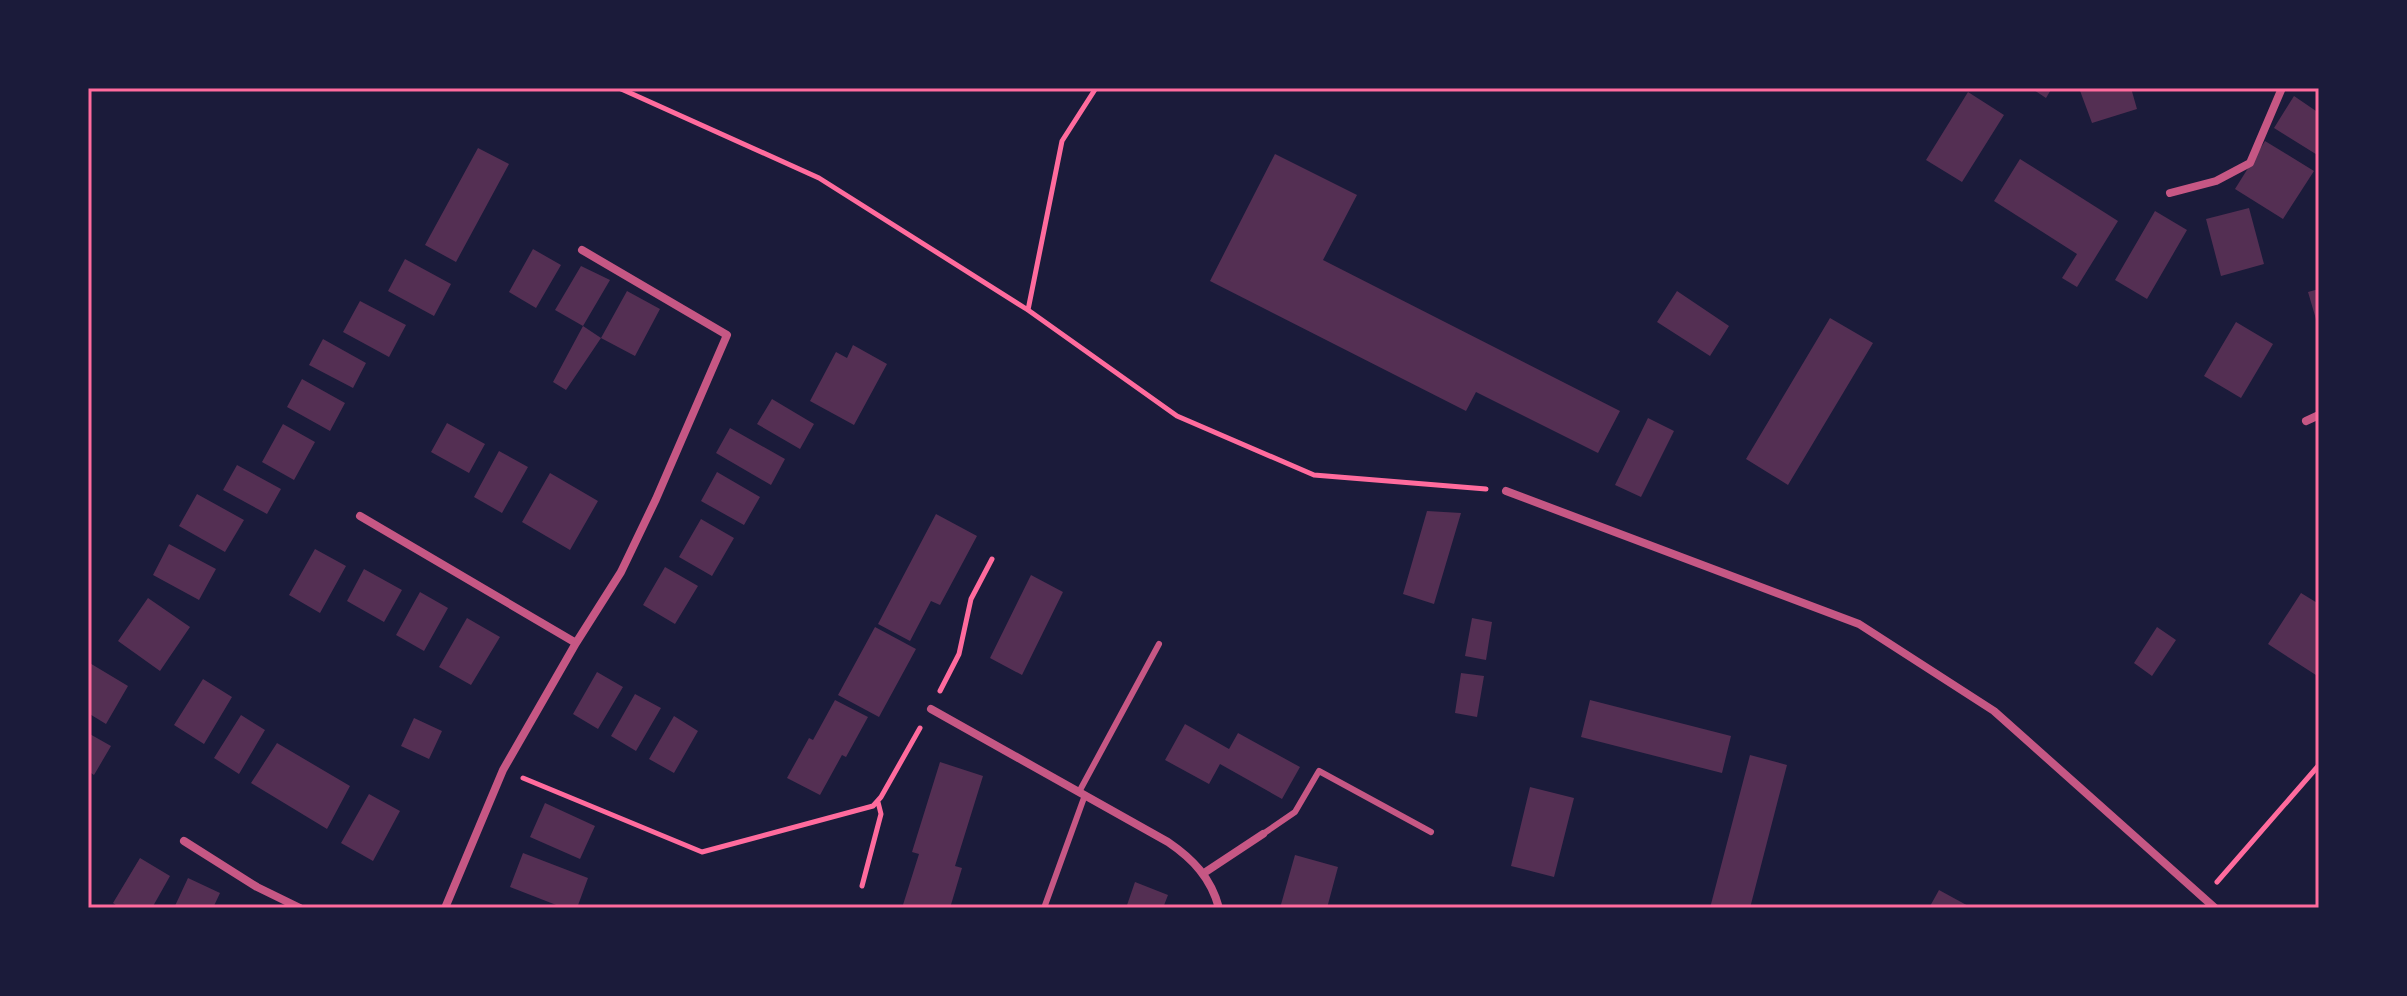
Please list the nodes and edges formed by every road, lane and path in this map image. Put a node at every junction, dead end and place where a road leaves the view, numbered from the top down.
1 (619, 88) edge
2 (1096, 88) edge
3 (2282, 88) edge
4 (2170, 193) dead end
5 (582, 250) dead end
6 (1028, 310) junction
7 (2319, 415) edge
8 (2306, 421) dead end
9 (1506, 491) joint
10 (360, 516) dead end
11 (992, 559) dead end
12 (576, 643) junction
13 (1159, 644) dead end
14 (931, 709) junction
15 (2319, 765) edge
16 (503, 770) junction
17 (1082, 794) junction
18 (878, 802) junction
19 (1431, 832) dead end
20 (1263, 834) joint
21 (184, 841) dead end
22 (1204, 873) junction
23 (862, 886) dead end
24 (2203, 897) junction
25 (300, 908) edge
26 (445, 908) edge
27 (1044, 908) edge
28 (1219, 908) edge
29 (2215, 908) edge

1 - 6 path
2 - 6 path
3 - 4 street
5 - 12 street
6 - 9 path
7 - 8 street
9 - 24 street
10 - 12 street
11 - 14 path
12 - 16 street
13 - 17 lane
14 - 17 street
14 - 18 path
15 - 24 path
16 - 18 path
16 - 26 street
17 - 22 street
17 - 27 lane
18 - 23 path
19 - 20 lane
20 - 22 street
21 - 25 street
22 - 28 street
24 - 29 street

